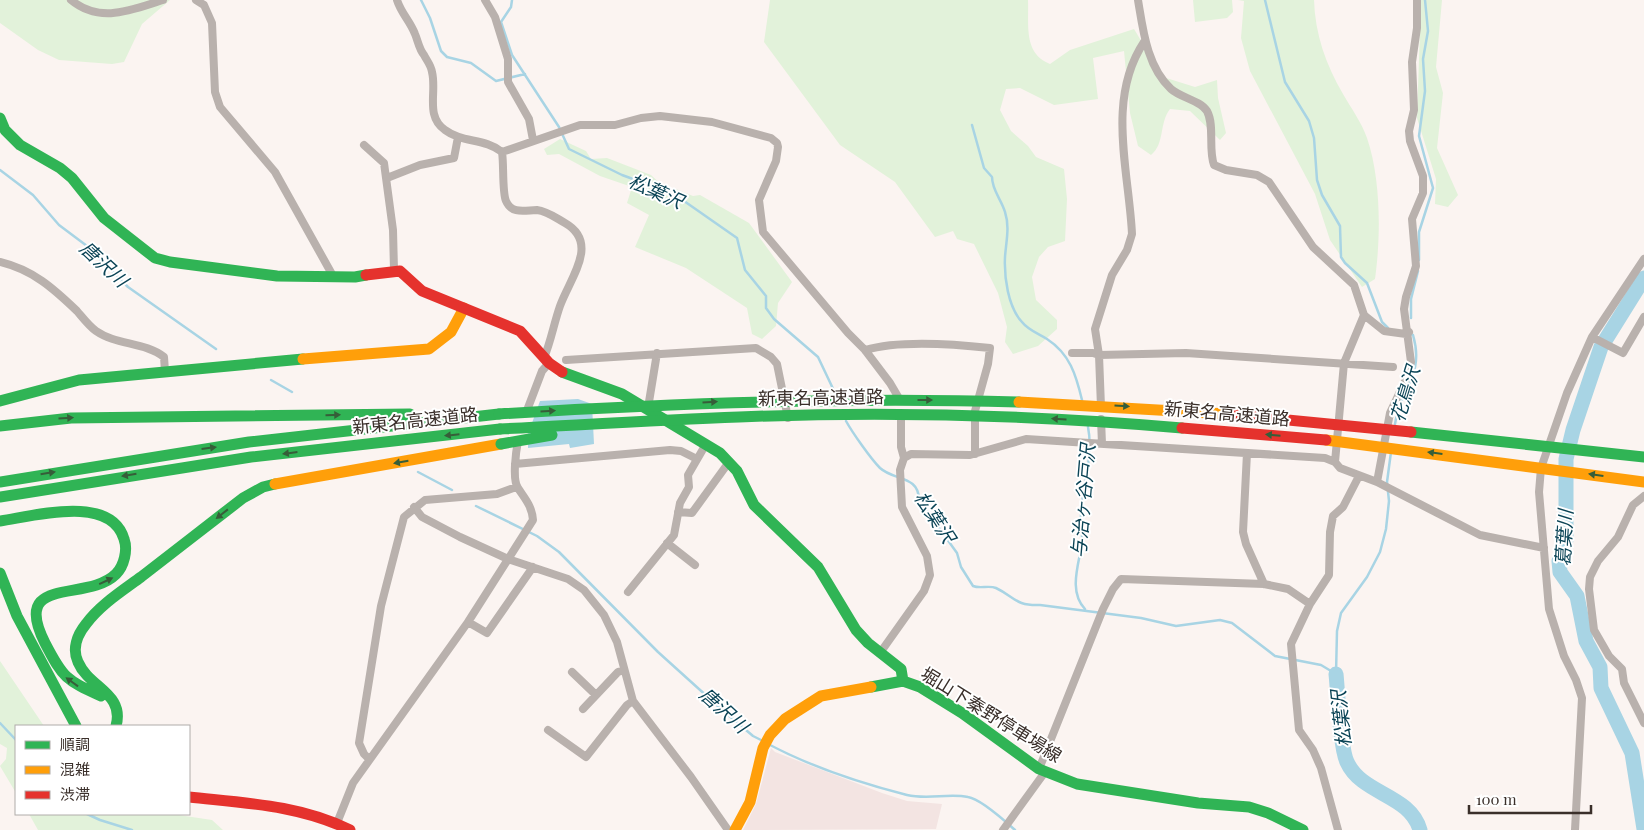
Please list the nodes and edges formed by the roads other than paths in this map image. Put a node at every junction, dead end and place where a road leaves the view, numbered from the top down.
1 (71, 0) edge
2 (163, 0) edge
3 (196, 0) edge
4 (398, 0) edge
5 (485, 0) edge
6 (1138, 0) edge
7 (1417, 0) edge
8 (1144, 42) junction
9 (0, 118) edge
10 (458, 137) junction
11 (533, 140) junction
12 (364, 145) dead end
13 (502, 152) junction
14 (387, 178) junction
15 (1644, 259) edge
16 (0, 262) edge
17 (394, 270) junction
18 (333, 276) junction
19 (464, 308) junction
20 (1364, 315) junction
21 (1644, 317) edge
22 (1409, 332) junction
23 (1594, 338) junction
24 (865, 350) junction
25 (657, 353) junction
26 (1072, 353) dead end
27 (1099, 355) junction
28 (546, 360) junction
29 (566, 360) dead end
30 (1344, 363) junction
31 (1393, 367) dead end
32 (165, 371) junction
33 (0, 401) edge
34 (648, 408) junction
35 (499, 414) junction
36 (789, 420) dead end
37 (625, 422) junction
38 (0, 426) edge
39 (706, 444) junction
40 (1099, 444) junction
41 (1247, 453) junction
42 (974, 454) junction
43 (1644, 457) edge
44 (904, 458) junction
45 (697, 459) junction
46 (729, 462) junction
47 (1335, 462) junction
48 (515, 464) junction
49 (1359, 476) junction
50 (0, 482) edge
51 (1644, 482) edge
52 (1380, 484) junction
53 (516, 487) junction
54 (1644, 496) edge
55 (0, 498) edge
56 (414, 507) junction
57 (678, 512) junction
58 (0, 521) edge
59 (667, 543) junction
60 (1544, 548) junction
61 (508, 559) junction
62 (695, 565) dead end
63 (533, 568) junction
64 (0, 573) edge
65 (1264, 584) junction
66 (628, 592) dead end
67 (1310, 604) junction
68 (468, 622) junction
69 (880, 653) junction
70 (624, 670) junction
71 (572, 672) dead end
72 (904, 681) junction
73 (596, 695) junction
74 (632, 701) junction
75 (583, 709) dead end
76 (1644, 724) edge
77 (75, 725) edge
78 (108, 725) edge
79 (116, 725) edge
80 (548, 730) dead end
81 (369, 759) junction
82 (1042, 770) junction
83 (190, 797) edge
84 (338, 823) junction
85 (350, 830) edge
86 (728, 830) edge
87 (736, 830) edge
88 (1003, 830) edge
89 (1303, 830) edge
90 (1338, 830) edge
91 (1575, 830) edge

1 - 2 street
3 - 18 street
4 - 10 street
5 - 11 street
6 - 8 street
7 - 22 street
8 - 20 street
8 - 27 street
9 - 18 main road
10 - 13 street
10 - 14 street
11 - 13 street
11 - 24 street
12 - 14 street
13 - 28 street
14 - 17 street
15 - 23 street
16 - 32 street
17 - 18 main road
17 - 19 main road
19 - 28 main road
19 - 32 main road
20 - 22 street
20 - 30 street
21 - 23 street
22 - 52 street
23 - 60 street
24 - 42 street
24 - 44 street
25 - 29 street
25 - 34 street
25 - 36 street
26 - 27 street
27 - 30 street
27 - 40 street
28 - 34 main road
28 - 48 street
30 - 31 street
30 - 47 street
32 - 33 main road
34 - 39 main road
38 -> 35 main road
35 -> 43 main road, 新東名高速道路, bridge
50 -> 35 main road, 新東名高速道路
51 -> 37 main road, 新東名高速道路, bridge
37 -> 55 main road, 新東名高速道路, bridge
37 -> 79 main road, bridge
39 - 45 street
39 - 46 main road
40 - 41 street
40 - 42 street
41 - 47 street
41 - 65 street
42 - 44 street
44 - 69 street
45 - 48 street
45 - 57 street
46 - 57 street
46 - 69 main road
47 - 49 street
48 - 53 street
49 - 52 street
49 - 67 street
52 - 60 street
53 - 56 street
53 - 61 street
54 - 76 street
56 - 61 street
56 - 81 street
57 - 59 street
78 -> 58 main road
59 - 62 street
59 - 66 street
60 - 91 street
61 - 63 street
61 - 68 street
63 - 68 street
63 - 70 street
64 - 77 main road
65 - 67 street
65 - 82 street
67 - 90 street
68 - 81 street
69 - 72 main road
70 - 73 street
70 - 74 street
71 - 73 street
72 - 82 main road, 堀山下秦野停車場線
72 - 87 main road, 堀山下秦野停車場線
73 - 75 street
74 - 80 street
74 - 86 street
81 - 84 street
82 - 88 street
82 - 89 main road, 堀山下秦野停車場線
83 - 84 main road
84 - 85 main road

